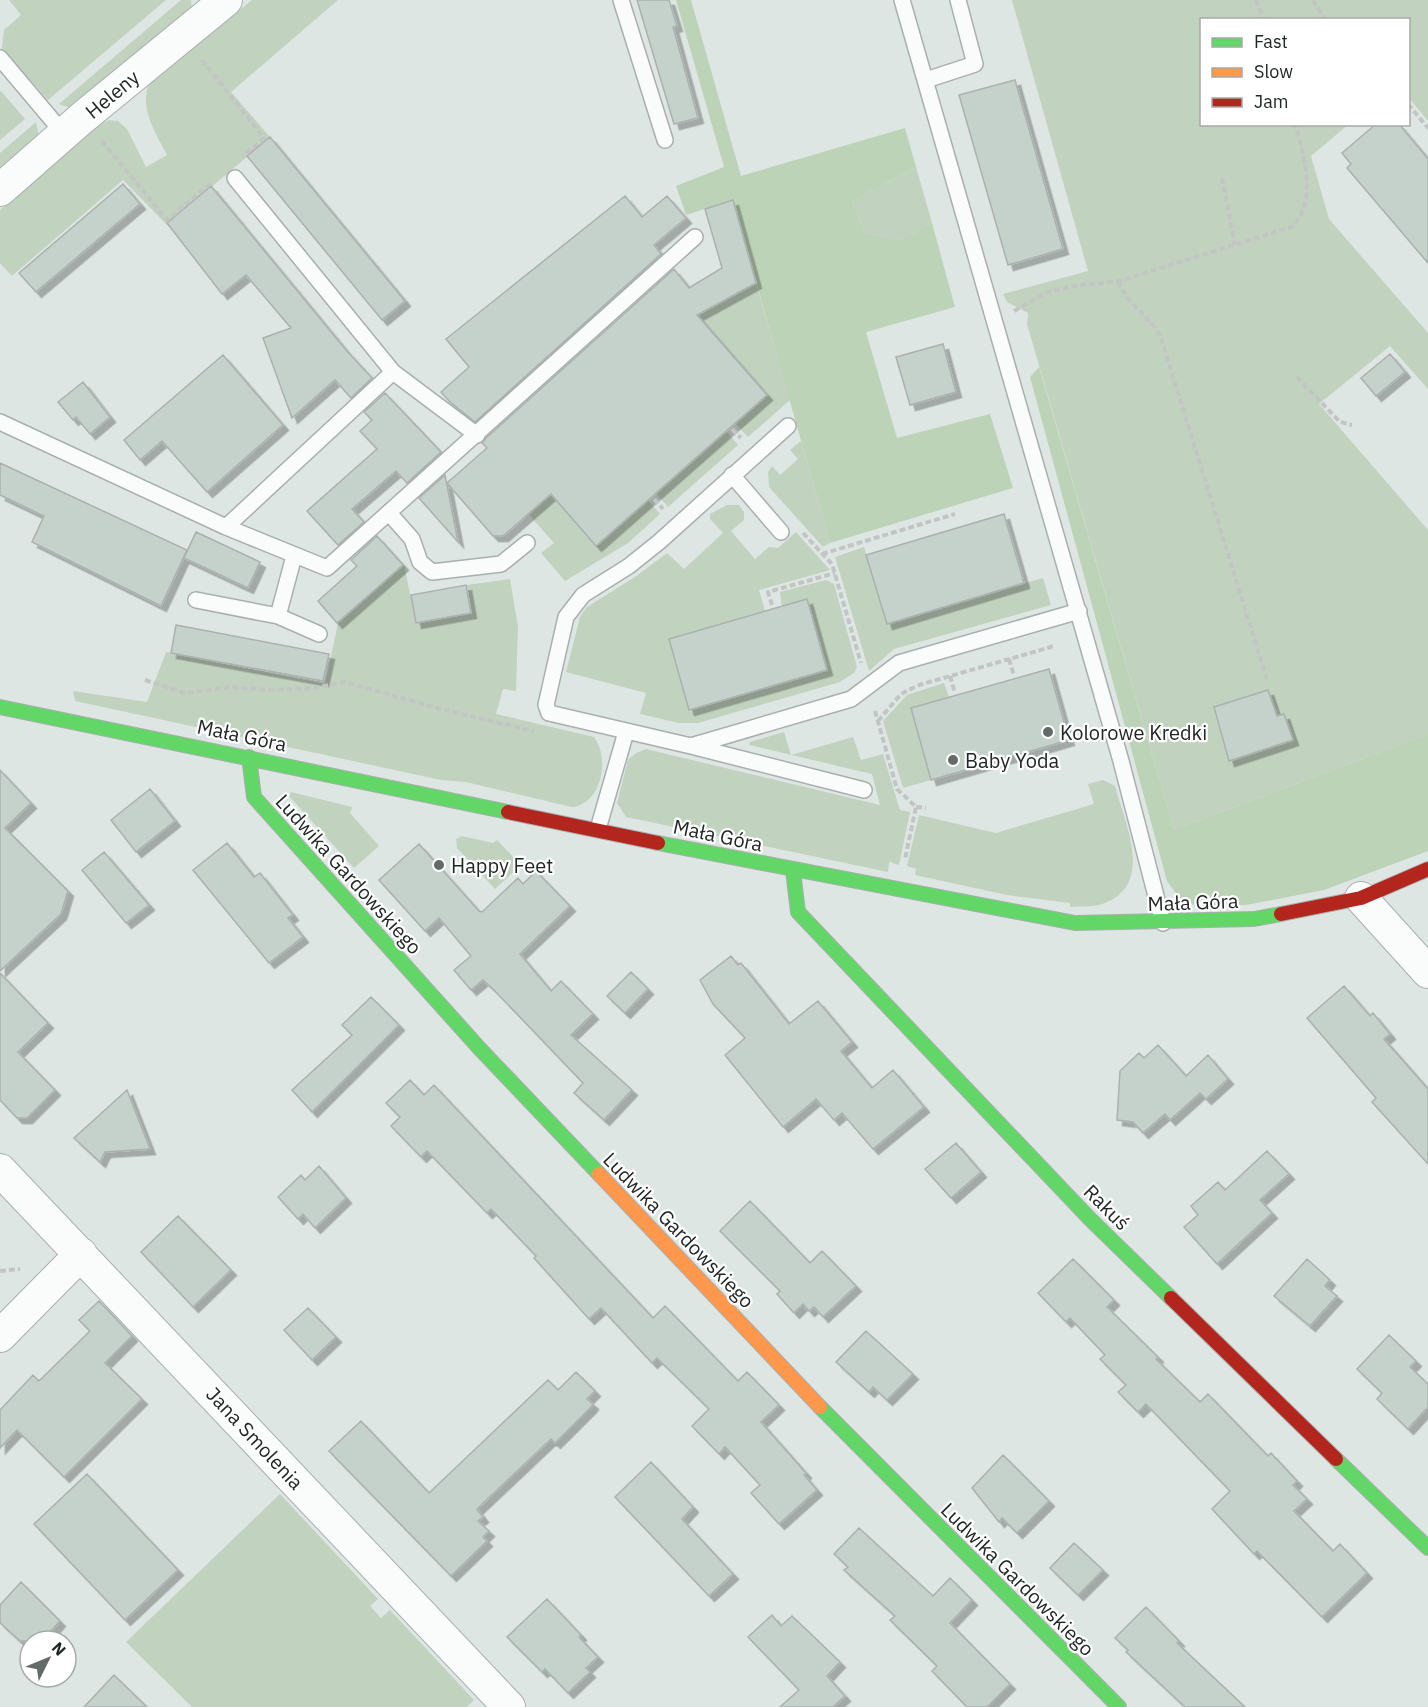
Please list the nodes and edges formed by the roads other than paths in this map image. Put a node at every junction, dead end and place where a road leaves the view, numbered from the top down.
1 (621, 0) edge
2 (902, 0) edge
3 (958, 0) edge
4 (218, 3) edge
5 (0, 58) edge
6 (926, 80) junction
7 (73, 126) junction
8 (665, 140) dead end
9 (227, 176) road end
10 (0, 190) edge
11 (695, 237) dead end
12 (393, 372) junction
13 (0, 422) edge
14 (788, 426) dead end
15 (477, 435) junction
16 (732, 475) junction
17 (389, 513) junction
18 (226, 527) junction
19 (781, 532) dead end
20 (527, 543) dead end
21 (294, 556) junction
22 (196, 600) dead end
23 (1079, 611) junction
24 (278, 616) junction
25 (319, 634) dead end
26 (0, 707) edge
27 (626, 732) junction
28 (692, 746) junction
29 (249, 757) junction
30 (864, 790) dead end
31 (598, 829) junction
32 (1428, 869) edge
33 (793, 871) junction
34 (1361, 898) junction
35 (1163, 923) junction
36 (1428, 972) edge
37 (0, 1170) edge
38 (81, 1254) junction
39 (0, 1336) edge
40 (1428, 1548) edge
41 (500, 1704) edge
42 (1119, 1707) edge

1 - 8 lane
2 - 6 lane
3 - 6 lane
4 - 7 street, Heleny
5 - 7 lane
6 - 23 lane
7 - 10 street, Heleny
9 - 12 lane
11 - 15 lane
12 - 15 lane
12 - 18 lane
13 - 18 lane
14 - 16 lane
15 - 17 lane
16 - 19 lane
16 - 27 lane
17 - 20 lane
17 - 21 lane
18 - 21 lane
21 - 24 lane
22 - 24 lane
23 - 28 lane
23 - 35 lane
24 - 25 lane
26 - 29 street, Mała Góra
27 - 28 lane
27 - 31 lane
28 - 30 lane
29 - 31 street, Mała Góra
29 - 42 street, Ludwika Gardowskiego
31 - 33 street, Mała Góra
32 - 34 street, Mała Góra
33 - 35 street, Mała Góra
33 - 40 street, Rakuś
34 - 35 street, Mała Góra
34 - 36 street
37 - 38 street, Jana Smolenia
38 - 39 street
38 - 41 street, Jana Smolenia

